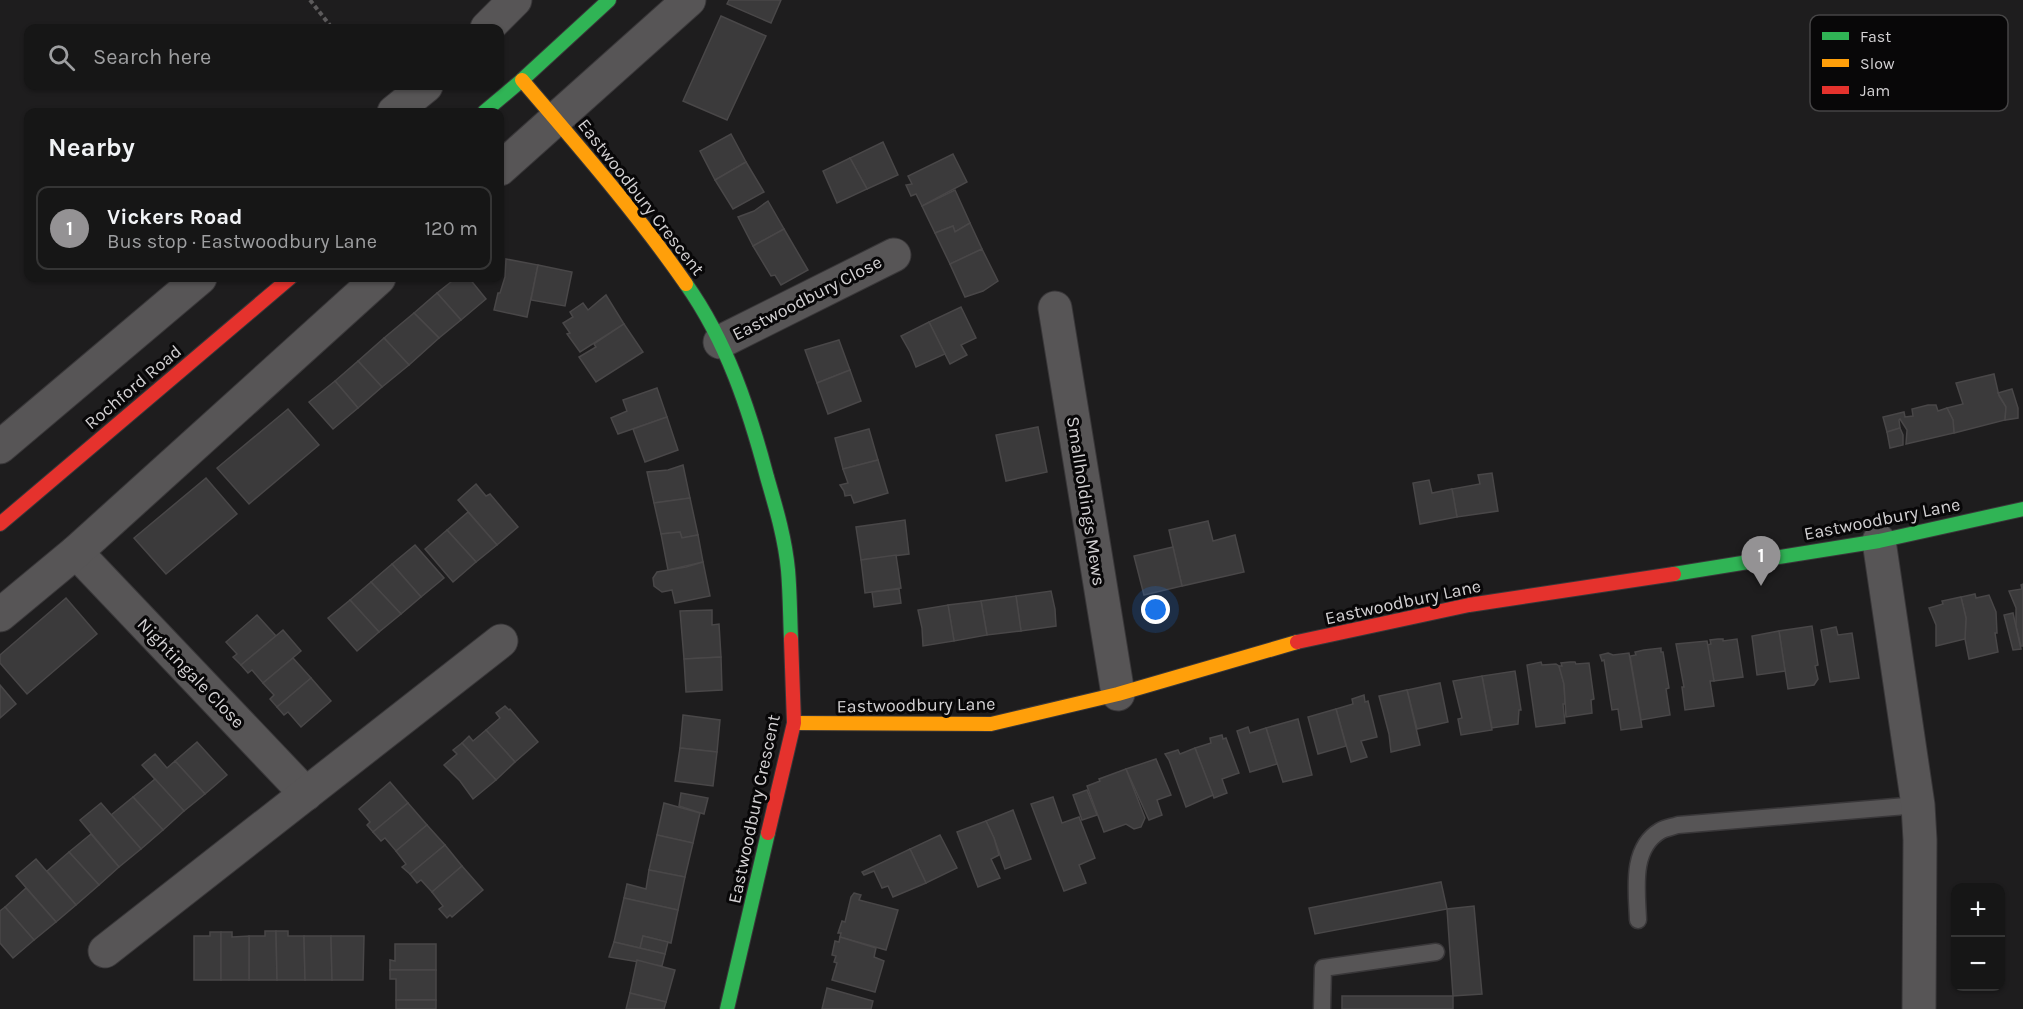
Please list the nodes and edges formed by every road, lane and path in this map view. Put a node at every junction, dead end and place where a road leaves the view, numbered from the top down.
1 (310, 0) edge
2 (515, 0) edge
3 (609, 0) edge
4 (689, 0) edge
5 (329, 24) edge
6 (491, 24) edge
7 (522, 80) junction
8 (421, 90) edge
9 (399, 108) edge
10 (489, 108) edge
11 (555, 118) junction
12 (504, 165) edge
13 (894, 255) dead end
14 (195, 282) edge
15 (285, 282) edge
16 (376, 282) edge
17 (1055, 308) dead end
18 (720, 342) junction
19 (0, 447) edge
20 (2023, 509) edge
21 (0, 524) edge
22 (1879, 540) junction
23 (76, 552) junction
24 (0, 615) edge
25 (501, 641) dead end
26 (1118, 694) junction
27 (794, 723) junction
28 (306, 794) junction
29 (1918, 805) junction
30 (1638, 920) dead end
31 (105, 951) dead end
32 (1436, 952) dead end
33 (727, 1009) edge
34 (1322, 1009) edge
35 (1919, 1009) edge

1 - 5 path
2 - 6 street
3 - 7 street
4 - 11 street
7 - 10 street
7 - 11 street, Eastwoodbury Crescent
8 - 9 street
11 - 12 street
11 - 18 street, Eastwoodbury Crescent
13 - 18 street, Eastwoodbury Close
14 - 19 street
15 - 21 street, Rochford Road
16 - 23 street
17 - 26 street, Smallholdings Mews
18 - 27 street, Eastwoodbury Crescent
20 - 22 street, Eastwoodbury Lane
22 - 26 street, Eastwoodbury Lane
22 - 29 street
23 - 24 street
23 - 28 street, Nightingale Close
25 - 28 street
26 - 27 street, Eastwoodbury Lane
27 - 33 street, Eastwoodbury Crescent
28 - 31 street
29 - 30 lane
29 - 35 street
32 - 34 lane

